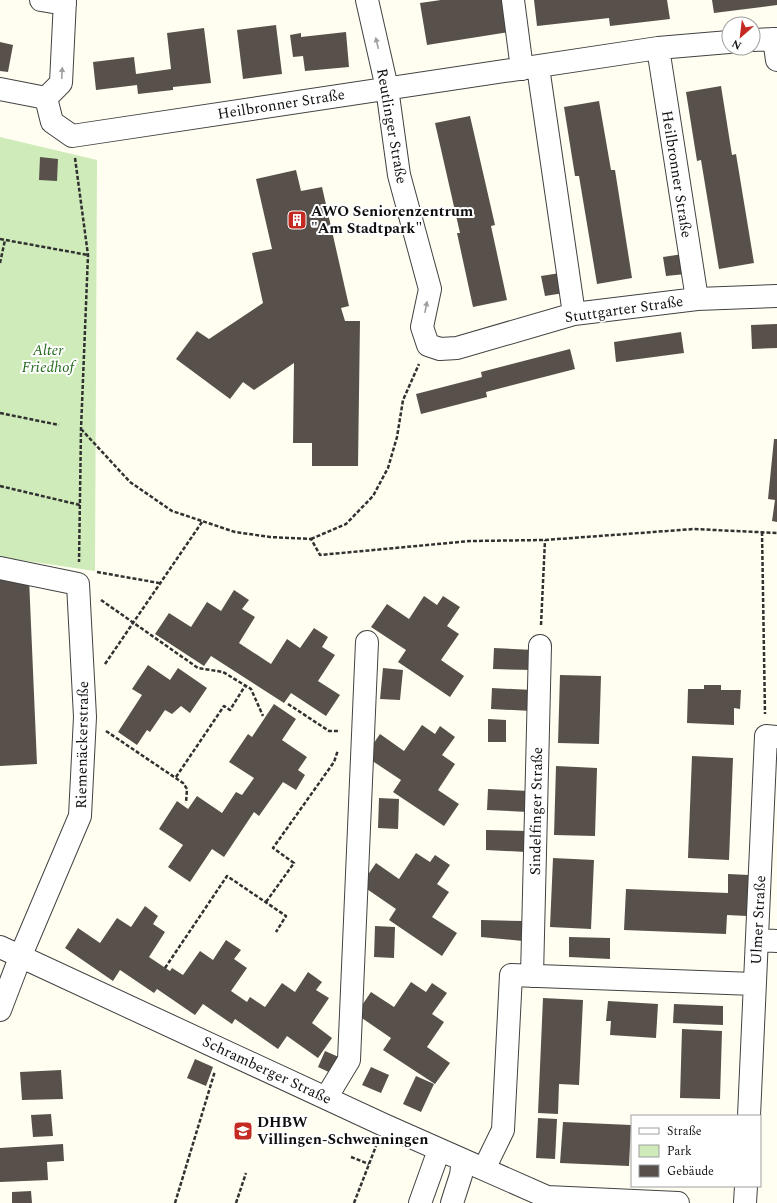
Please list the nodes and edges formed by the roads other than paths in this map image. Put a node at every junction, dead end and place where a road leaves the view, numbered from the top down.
1 (41, 0) edge
2 (367, 0) edge
3 (513, 0) edge
4 (65, 2) edge
5 (768, 39) edge
6 (721, 43) edge
7 (658, 48) junction
8 (777, 60) edge
9 (530, 68) junction
10 (387, 88) junction
11 (0, 89) edge
12 (46, 98) junction
13 (777, 296) edge
14 (697, 299) junction
15 (574, 314) junction
16 (428, 344) joint
17 (0, 568) edge
18 (367, 642) dead end
19 (540, 646) road end
20 (771, 736) edge
21 (767, 941) edge
22 (0, 947) edge
23 (21, 955) junction
24 (532, 976) junction
25 (754, 984) junction
26 (0, 1010) edge
27 (326, 1098) junction
28 (749, 1115) edge
29 (439, 1150) junction
30 (463, 1160) junction
31 (484, 1169) junction
32 (746, 1187) edge
33 (420, 1203) edge
34 (452, 1203) edge
35 (664, 1203) edge
36 (745, 1203) edge

1 - 4 street
10 -> 2 street, Reutlinger Straße
3 - 9 street
12 -> 4 street
5 - 8 street
6 - 7 street, Heilbronner Straße
7 - 9 street, Heilbronner Straße
7 - 14 street, Heilbronner Straße
9 - 10 street, Heilbronner Straße
9 - 15 street
10 - 12 street, Heilbronner Straße
16 -> 10 street, Reutlinger Straße
11 - 12 street
13 - 14 street, Stuttgarter Straße
14 - 15 street, Stuttgarter Straße
15 - 16 street, Stuttgarter Straße
17 - 23 street, Riemenäckerstraße
18 - 27 street
19 - 24 street, Sindelfinger Straße
20 - 21 street, Ulmer Straße
21 - 25 street, Ulmer Straße
22 - 23 street, Schramberger Straße
23 - 26 street, Riemenäckerstraße
23 - 27 street, Schramberger Straße
24 - 25 street
24 - 31 street
25 - 28 street, Ulmer Straße
27 - 29 street, Schramberger Straße
29 - 30 street, Schramberger Straße
29 - 33 street
30 - 31 street, Schramberger Straße
30 - 34 street
31 - 35 street, Schramberger Straße
32 - 36 street

